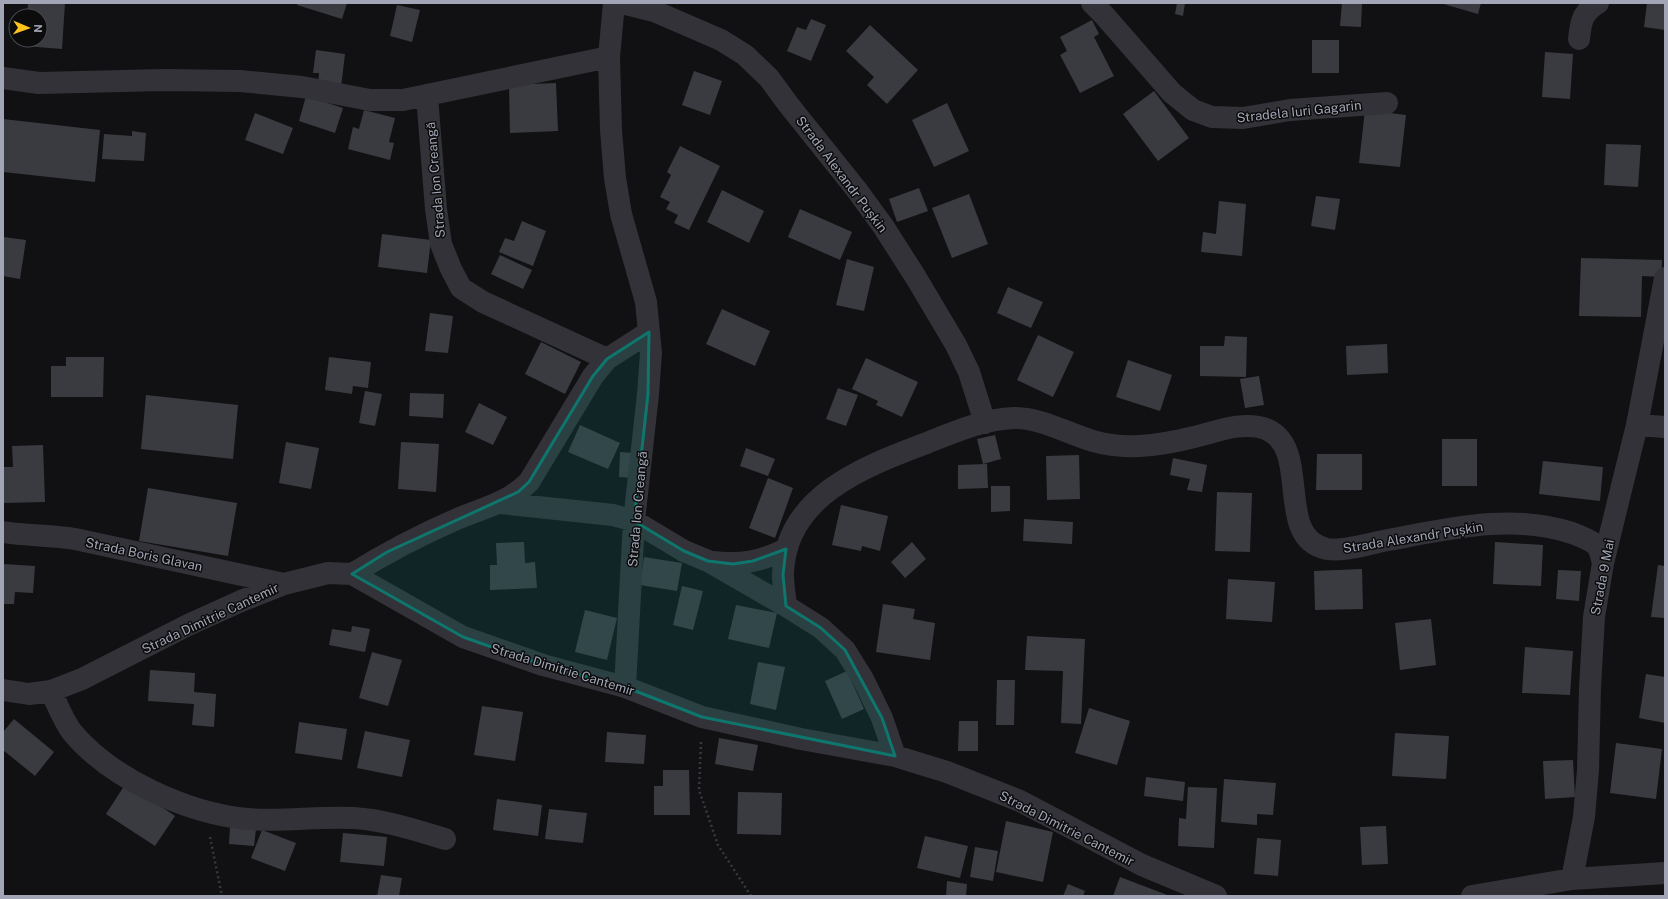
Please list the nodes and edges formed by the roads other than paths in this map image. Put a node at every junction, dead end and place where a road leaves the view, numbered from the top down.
1 (614, 3) edge
2 (622, 3) edge
3 (1092, 3) edge
4 (1598, 3) edge
5 (662, 7) edge
6 (1579, 39) dead end
7 (609, 57) junction
8 (3, 78) edge
9 (427, 96) junction
10 (1387, 103) dead end
11 (1665, 278) edge
12 (649, 332) junction
13 (607, 359) junction
14 (985, 423) junction
15 (1637, 425) junction
16 (1665, 427) edge
17 (500, 503) junction
18 (634, 521) junction
19 (3, 532) edge
20 (786, 549) junction
21 (708, 561) junction
22 (1603, 563) junction
23 (352, 574) junction
24 (284, 584) junction
25 (786, 606) junction
26 (625, 686) junction
27 (3, 690) edge
28 (51, 691) junction
29 (895, 756) junction
30 (445, 839) dead end
31 (1665, 873) edge
32 (1572, 879) junction
33 (1216, 896) edge
34 (1472, 896) edge

1 - 7 street, Strada Ion Creangă
2 - 5 street, Strada Alexandr Pușkin
3 - 10 street, Stradela Iuri Gagarin
4 - 6 street
5 - 14 street, Strada Alexandr Pușkin
7 - 9 street
7 - 12 street, Strada Ion Creangă
8 - 9 street
9 - 13 street, Strada Ion Creangă
11 - 15 street, Strada 9 Mai
12 - 13 street
12 - 18 street, Strada Ion Creangă
13 - 17 street
14 - 20 street, Strada Alexandr Pușkin
14 - 22 street, Strada Alexandr Pușkin
15 - 16 street
15 - 22 street, Strada 9 Mai
17 - 18 street
17 - 23 street
18 - 21 street
18 - 26 street, Strada Ion Creangă
19 - 24 street, Strada Boris Glavan
20 - 21 street
20 - 25 street, Strada Alexandr Pușkin
21 - 25 street
22 - 32 street, Strada 9 Mai
23 - 24 street, Strada Dimitrie Cantemir
23 - 26 street, Strada Dimitrie Cantemir
24 - 28 street, Strada Dimitrie Cantemir
25 - 29 street
26 - 29 street, Strada Dimitrie Cantemir
27 - 28 street, Strada Dimitrie Cantemir
28 - 30 street
29 - 33 street, Strada Dimitrie Cantemir
31 - 32 street
32 - 34 street

